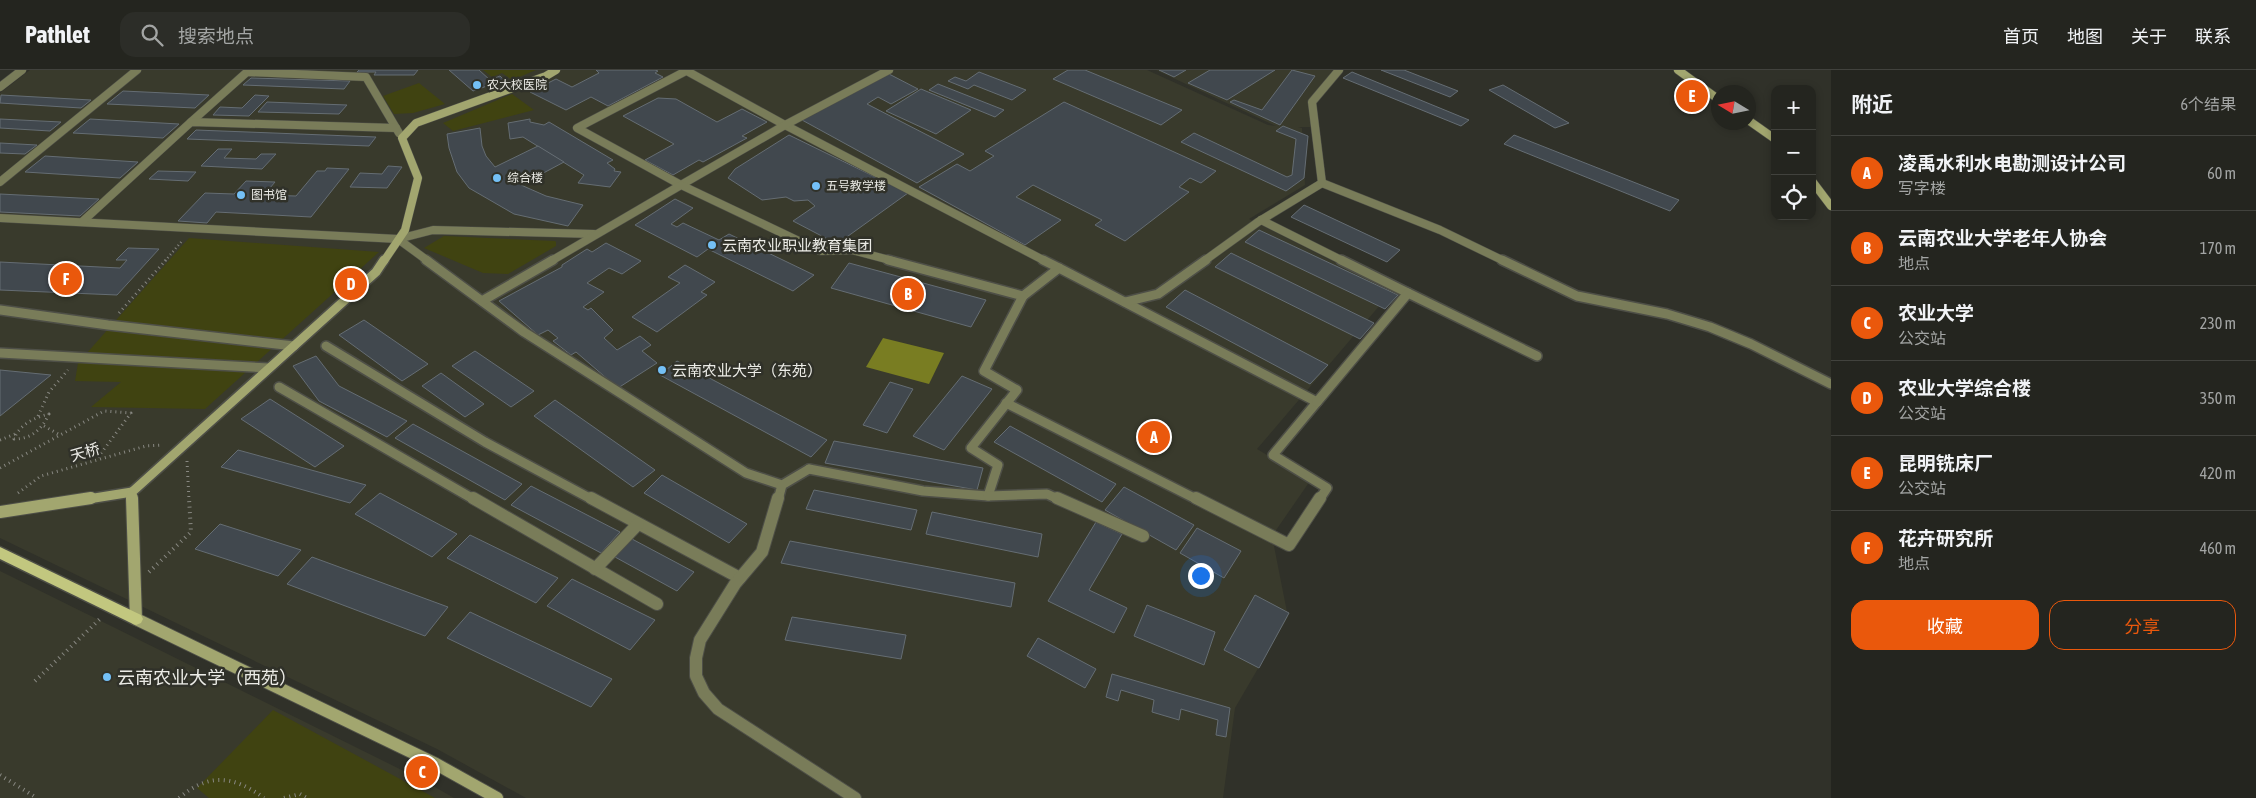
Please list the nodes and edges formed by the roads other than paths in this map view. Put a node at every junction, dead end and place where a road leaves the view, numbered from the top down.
1 (22, 70) edge
2 (137, 70) edge
3 (556, 70) edge
4 (889, 70) edge
5 (1339, 70) edge
6 (1678, 70) edge
7 (248, 71) edge
8 (685, 71) edge
9 (0, 87) edge
10 (1711, 95) edge
11 (191, 122) junction
12 (785, 125) junction
13 (1756, 126) edge
14 (396, 128) junction
15 (1771, 136) edge
16 (402, 138) junction
17 (0, 182) edge
18 (1322, 183) junction
19 (681, 185) junction
20 (1816, 186) edge
21 (1831, 206) edge
22 (0, 218) edge
23 (1261, 220) junction
24 (83, 221) junction
25 (594, 234) junction
26 (398, 239) junction
27 (1059, 268) junction
28 (1408, 293) junction
29 (1023, 296) junction
30 (482, 301) junction
31 (1125, 302) junction
32 (0, 310) edge
33 (294, 346) junction
34 (326, 346) dead end
35 (0, 353) edge
36 (1537, 356) dead end
37 (269, 368) junction
38 (1831, 384) edge
39 (278, 388) dead end
40 (1317, 402) junction
41 (1006, 403) junction
42 (782, 484) junction
43 (132, 492) junction
44 (988, 496) junction
45 (0, 512) edge
46 (638, 524) junction
47 (1143, 536) dead end
48 (0, 553) edge
49 (594, 568) junction
50 (740, 578) junction
51 (656, 604) dead end
52 (136, 619) junction
53 (497, 798) edge
54 (856, 798) edge

1 - 9 street
2 - 17 street
3 - 16 street
4 - 12 street
5 - 18 street
6 - 10 street
7 - 11 street
7 - 14 street
8 - 12 street
8 - 19 street
11 - 14 street
11 - 24 street
12 - 19 street
12 - 27 street
13 - 15 street
14 - 16 street
16 - 26 street
18 - 23 street
18 - 38 street
19 - 25 street
19 - 29 street
20 - 21 street
22 - 24 street
23 - 28 street
23 - 31 street
24 - 26 street
25 - 26 street
25 - 30 street
26 - 30 street
26 - 33 street
27 - 29 street
27 - 31 street
28 - 36 street
28 - 40 street
29 - 41 street
30 - 42 street
31 - 40 street
32 - 33 street
33 - 37 street
34 - 46 street
35 - 37 street
37 - 43 street
39 - 49 street
40 - 41 street
41 - 44 street
42 - 44 street
42 - 50 street
43 - 45 street
43 - 52 street
44 - 47 street
46 - 49 street
46 - 50 street
48 - 52 main road
49 - 51 street
50 - 54 street
52 - 53 street

